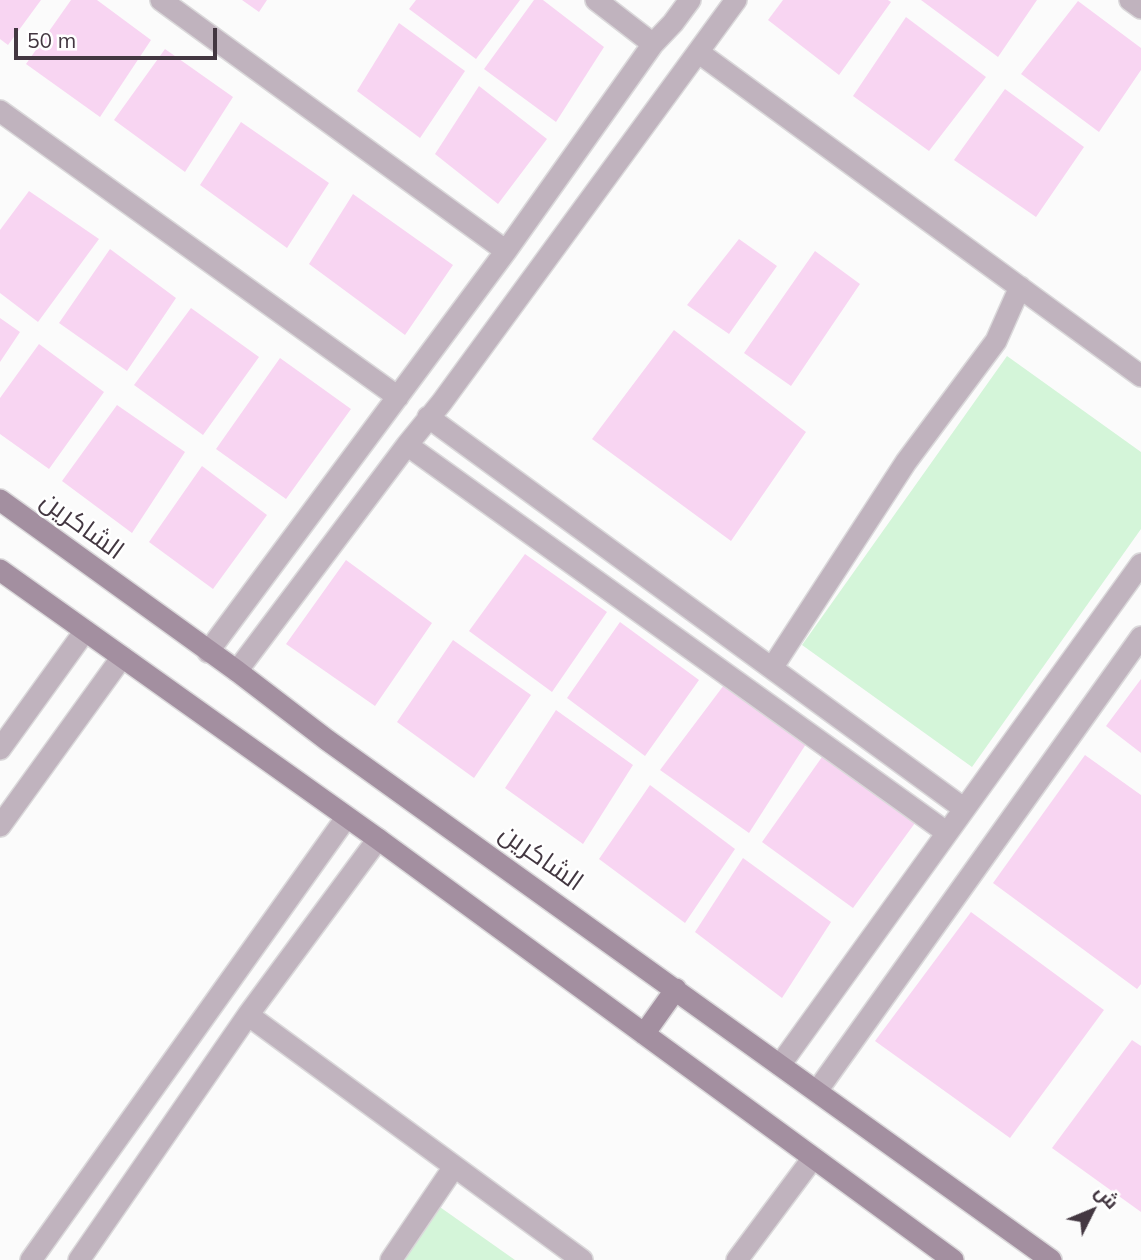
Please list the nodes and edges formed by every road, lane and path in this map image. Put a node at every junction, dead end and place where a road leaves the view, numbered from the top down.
1 (161, 0) edge
2 (596, 0) edge
3 (690, 0) edge
4 (736, 0) edge
5 (1130, 0) edge
6 (1141, 8) edge
7 (653, 44) junction
8 (698, 52) junction
9 (0, 111) edge
10 (506, 251) junction
11 (1020, 287) junction
12 (1141, 376) edge
13 (398, 397) junction
14 (428, 417) junction
15 (407, 445) junction
16 (0, 500) edge
17 (1141, 564) edge
18 (0, 569) edge
19 (85, 631) junction
20 (1141, 637) edge
21 (208, 652) junction
22 (122, 657) junction
23 (772, 668) junction
24 (237, 671) junction
25 (0, 749) edge
26 (963, 808) junction
27 (346, 818) junction
28 (0, 826) edge
29 (946, 832) junction
30 (378, 839) junction
31 (676, 989) junction
32 (248, 1015) junction
33 (644, 1034) junction
34 (780, 1065) junction
35 (817, 1091) junction
36 (813, 1158) junction
37 (454, 1167) junction
38 (31, 1260) edge
39 (79, 1260) edge
40 (391, 1260) edge
41 (582, 1260) edge
42 (737, 1260) edge
43 (953, 1260) edge
44 (1051, 1260) edge

1 - 10 street
2 - 7 street
3 - 7 street
4 - 8 street
5 - 6 street
7 - 10 street
8 - 11 street
8 - 14 street
9 - 13 street
10 - 13 street
11 - 12 street
11 - 23 street
13 - 21 street
14 - 15 street
14 - 23 street
15 - 24 street
15 - 29 street
16 - 21 street, الشاكرين
17 - 26 street
18 - 19 street
19 - 22 street
19 - 25 street
20 - 35 street
21 - 24 street, الشاكرين
22 - 27 street
22 - 28 street
23 - 26 street
24 - 31 street, الشاكرين
26 - 29 street
27 - 30 street
27 - 38 street
29 - 34 street
30 - 32 street
30 - 33 street
31 - 33 street
31 - 34 street, الشاكرين
32 - 37 street
32 - 39 street
33 - 36 street
34 - 35 street, الشاكرين
35 - 44 street, الشاكرين
36 - 42 street
36 - 43 street
37 - 40 street
37 - 41 street

